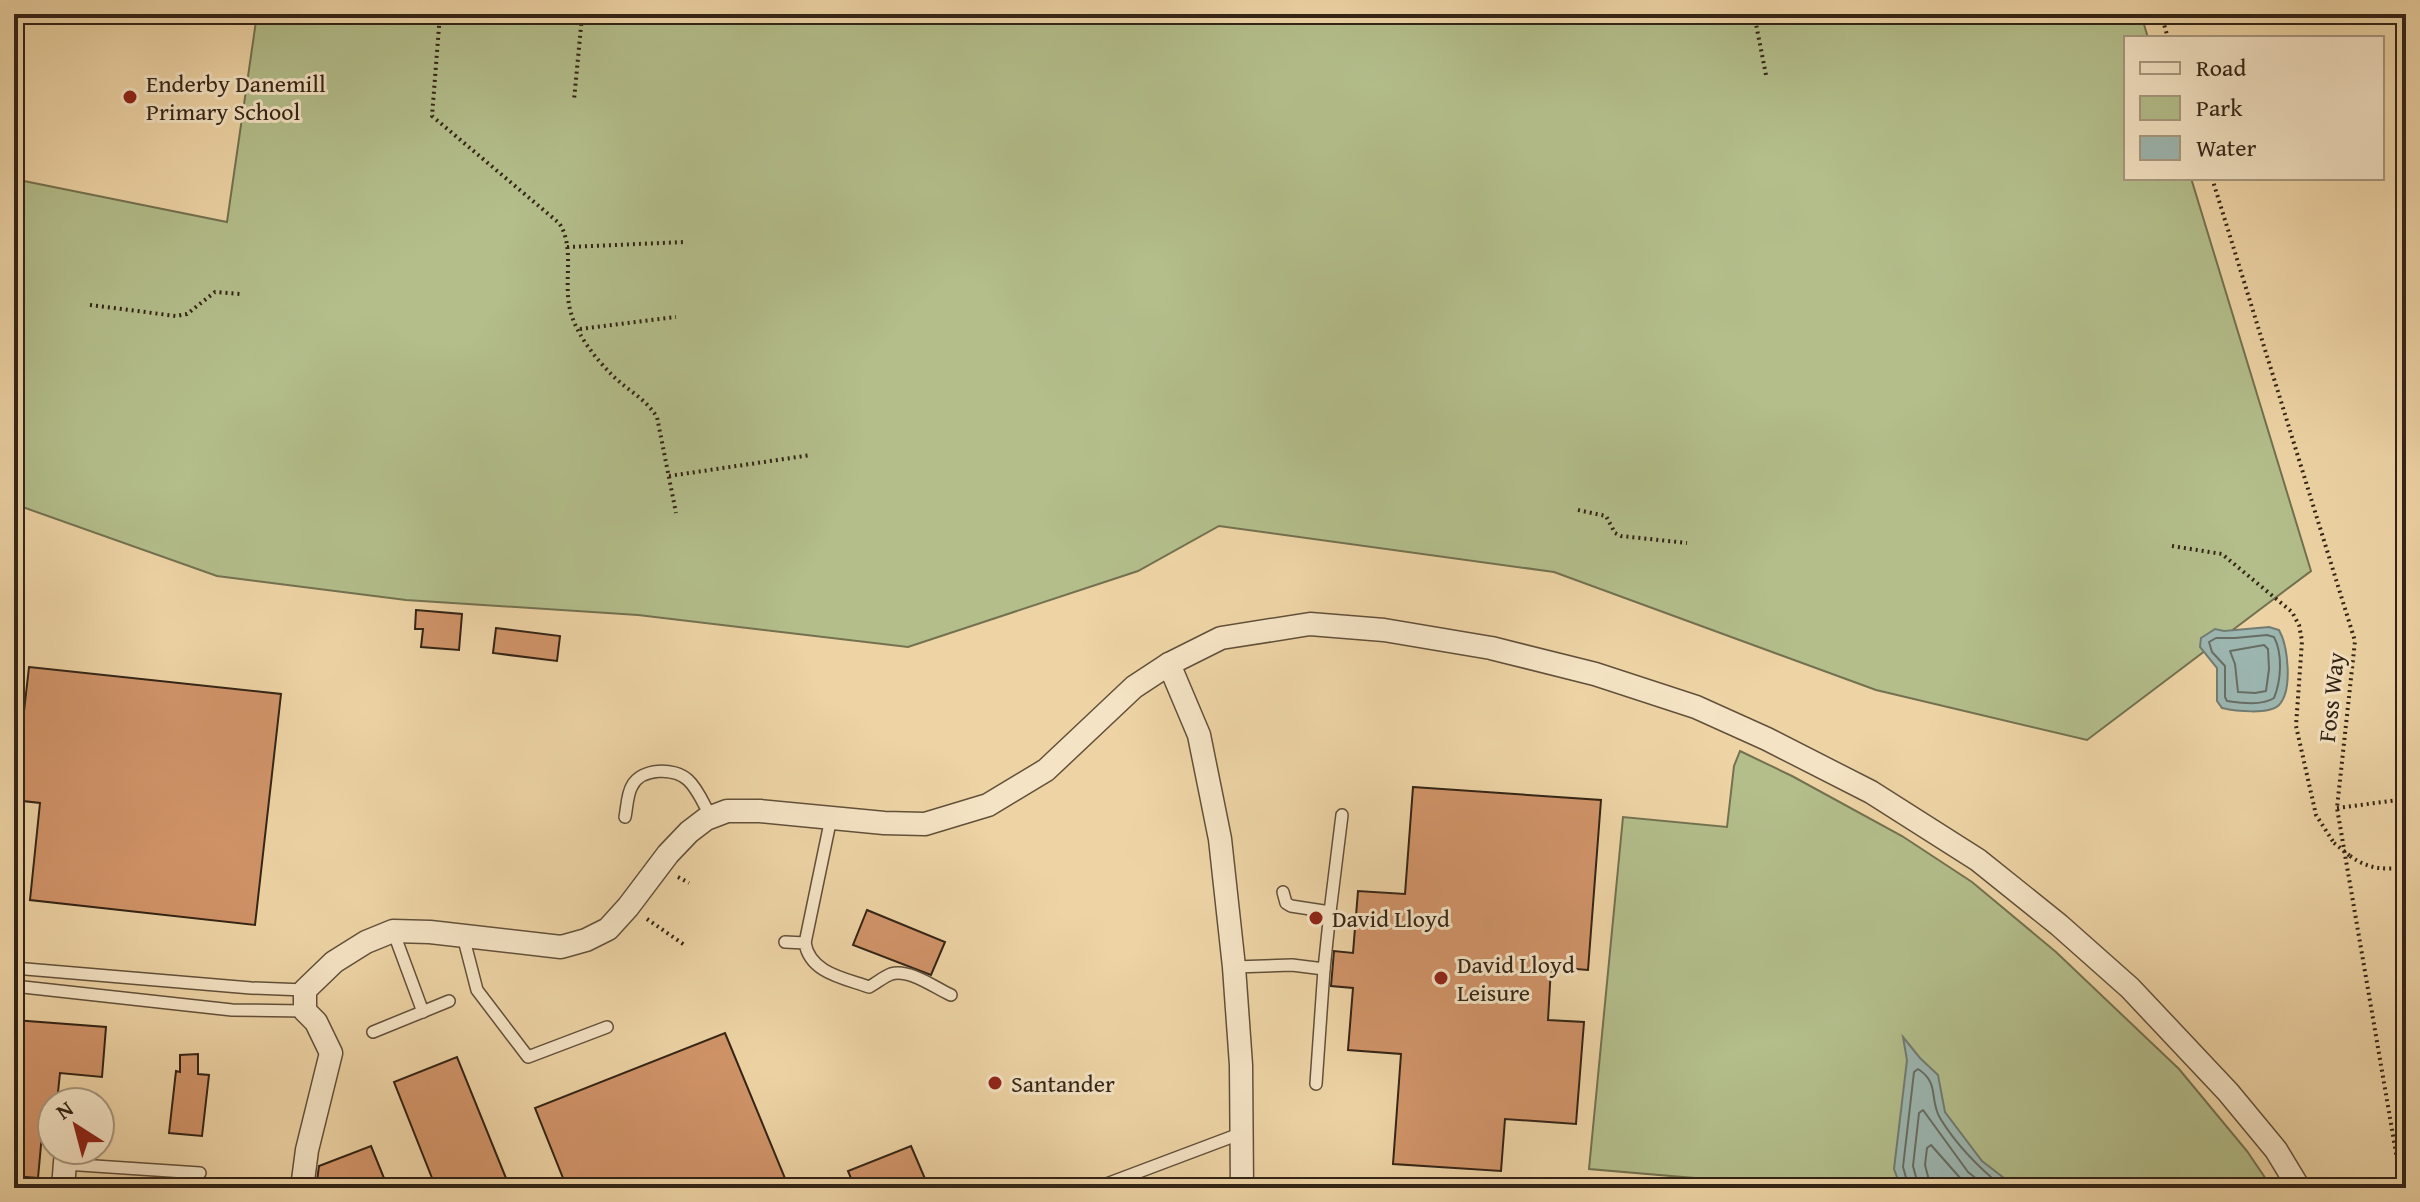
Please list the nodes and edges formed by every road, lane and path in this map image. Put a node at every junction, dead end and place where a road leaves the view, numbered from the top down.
1 (440, 14) edge
2 (560, 14) edge
3 (1754, 14) edge
4 (2161, 14) edge
5 (2167, 36) edge
6 (1766, 75) dead end
7 (574, 100) dead end
8 (2213, 180) edge
9 (685, 242) dead end
10 (567, 247) junction
11 (240, 294) dead end
12 (90, 305) dead end
13 (676, 317) dead end
14 (579, 329) junction
15 (811, 455) dead end
16 (669, 476) junction
17 (1578, 510) dead end
18 (676, 513) dead end
19 (1687, 543) dead end
20 (2172, 546) dead end
21 (1169, 664) junction
22 (2406, 799) edge
23 (2337, 808) junction
24 (1342, 815) dead end
25 (625, 817) dead end
26 (711, 817) junction
27 (831, 818) junction
28 (2406, 868) edge
29 (1283, 892) dead end
30 (628, 907) junction
31 (1330, 912) junction
32 (393, 931) junction
33 (463, 936) junction
34 (785, 942) dead end
35 (805, 943) junction
36 (686, 946) dead end
37 (1234, 967) junction
38 (14, 968) edge
39 (1324, 969) junction
40 (14, 986) edge
41 (951, 995) dead end
42 (305, 1001) junction
43 (449, 1001) dead end
44 (423, 1012) junction
45 (607, 1027) dead end
46 (373, 1032) dead end
47 (1316, 1084) dead end
48 (1243, 1133) junction
49 (116, 1163) edge
50 (64, 1166) edge
51 (200, 1173) dead end
52 (63, 1188) edge
53 (302, 1188) edge
54 (1096, 1188) edge
55 (1242, 1188) edge
56 (2299, 1188) edge
57 (2402, 1188) edge

1 - 10 path
2 - 7 path
3 - 6 path
4 - 5 path
8 - 23 path, Foss Way
9 - 10 path
10 - 14 path
11 - 12 path
13 - 14 path
14 - 16 path
15 - 16 path
16 - 18 path
17 - 19 path
20 - 28 path, bridge
21 - 27 street
21 - 37 street
21 - 56 street
22 - 23 path
23 - 57 path, Foss Way
24 - 31 lane
25 - 26 lane
26 - 27 street
26 - 30 street
27 - 35 lane
29 - 31 lane
30 - 33 street
30 - 36 path
31 - 39 lane
32 - 33 street
32 - 42 street
32 - 44 lane
33 - 45 lane
34 - 35 lane
35 - 41 lane
37 - 39 lane
37 - 48 street
38 - 42 lane
39 - 47 lane
40 - 42 lane
42 - 53 street
43 - 44 lane
44 - 46 lane
48 - 54 lane
48 - 55 street
49 - 51 lane
50 - 52 street

